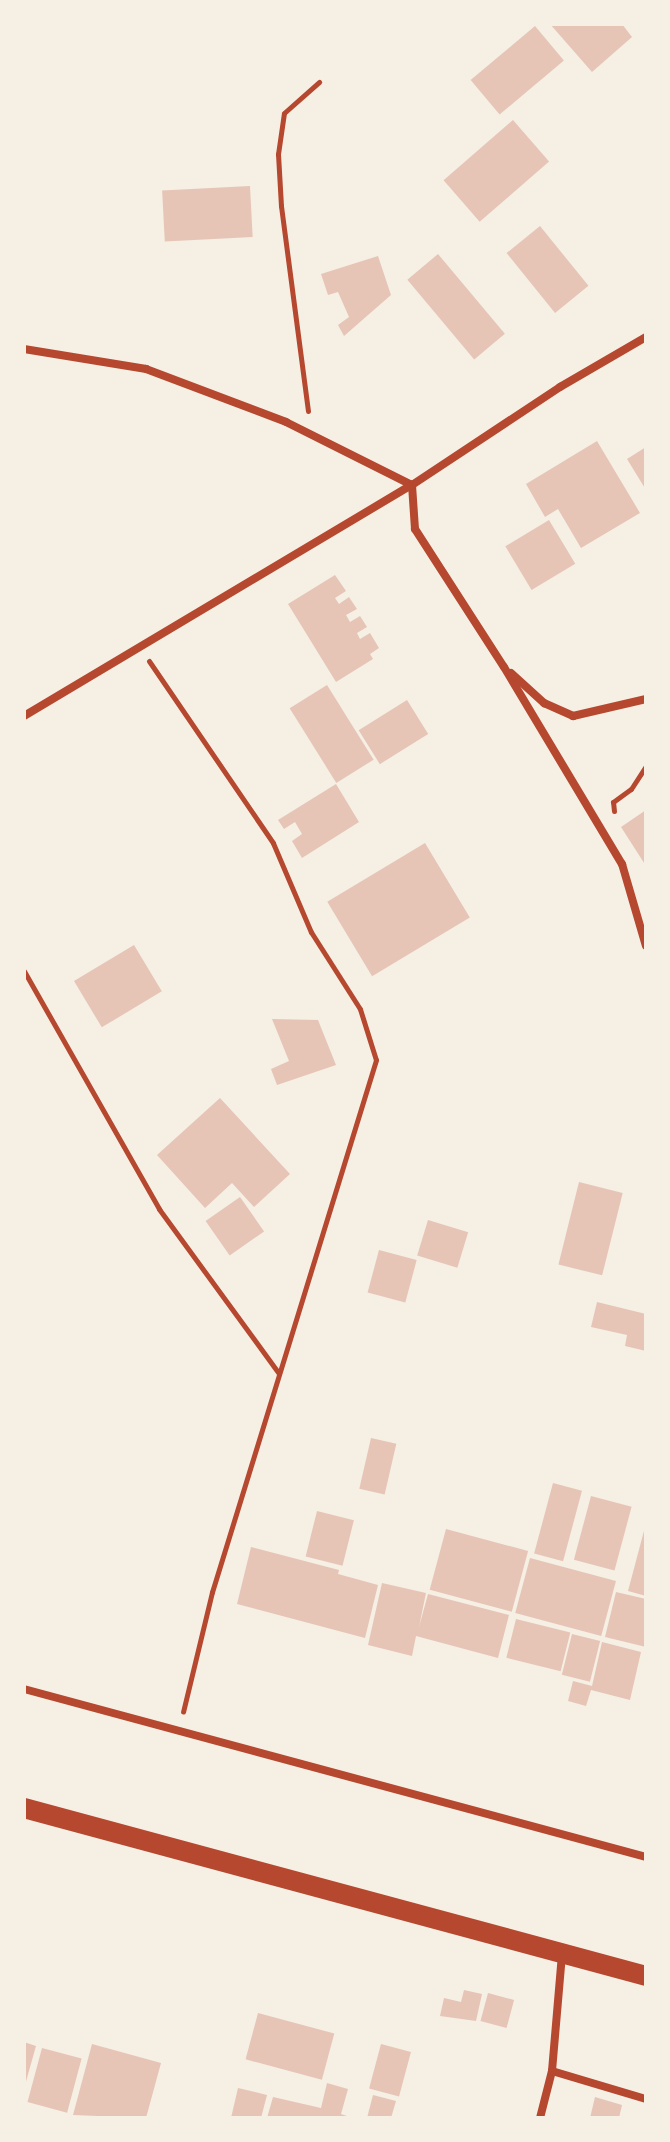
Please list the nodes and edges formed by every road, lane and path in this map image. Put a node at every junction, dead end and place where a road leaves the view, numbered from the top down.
1 (319, 82) dead end
2 (646, 337) edge
3 (24, 349) edge
4 (312, 436) junction
5 (412, 485) junction
6 (139, 647) junction
7 (504, 667) junction
8 (646, 699) edge
9 (24, 716) edge
10 (646, 766) edge
11 (615, 818) dead end
12 (646, 946) edge
13 (24, 971) edge
14 (279, 1372) junction
15 (24, 1689) edge
16 (179, 1729) junction
17 (24, 1808) edge
18 (646, 1857) edge
19 (562, 1955) junction
20 (646, 1976) edge
21 (552, 2071) junction
22 (646, 2099) edge
23 (540, 2118) edge

1 - 4 path
2 - 5 street
3 - 4 street
4 - 5 street
5 - 6 street
5 - 7 street
6 - 9 street
6 - 14 path
7 - 8 street
7 - 12 street
10 - 11 path
13 - 14 path
14 - 16 path
15 - 16 street
16 - 18 street
17 - 19 main road
19 - 20 main road
19 - 21 street
21 - 22 street
21 - 23 street

